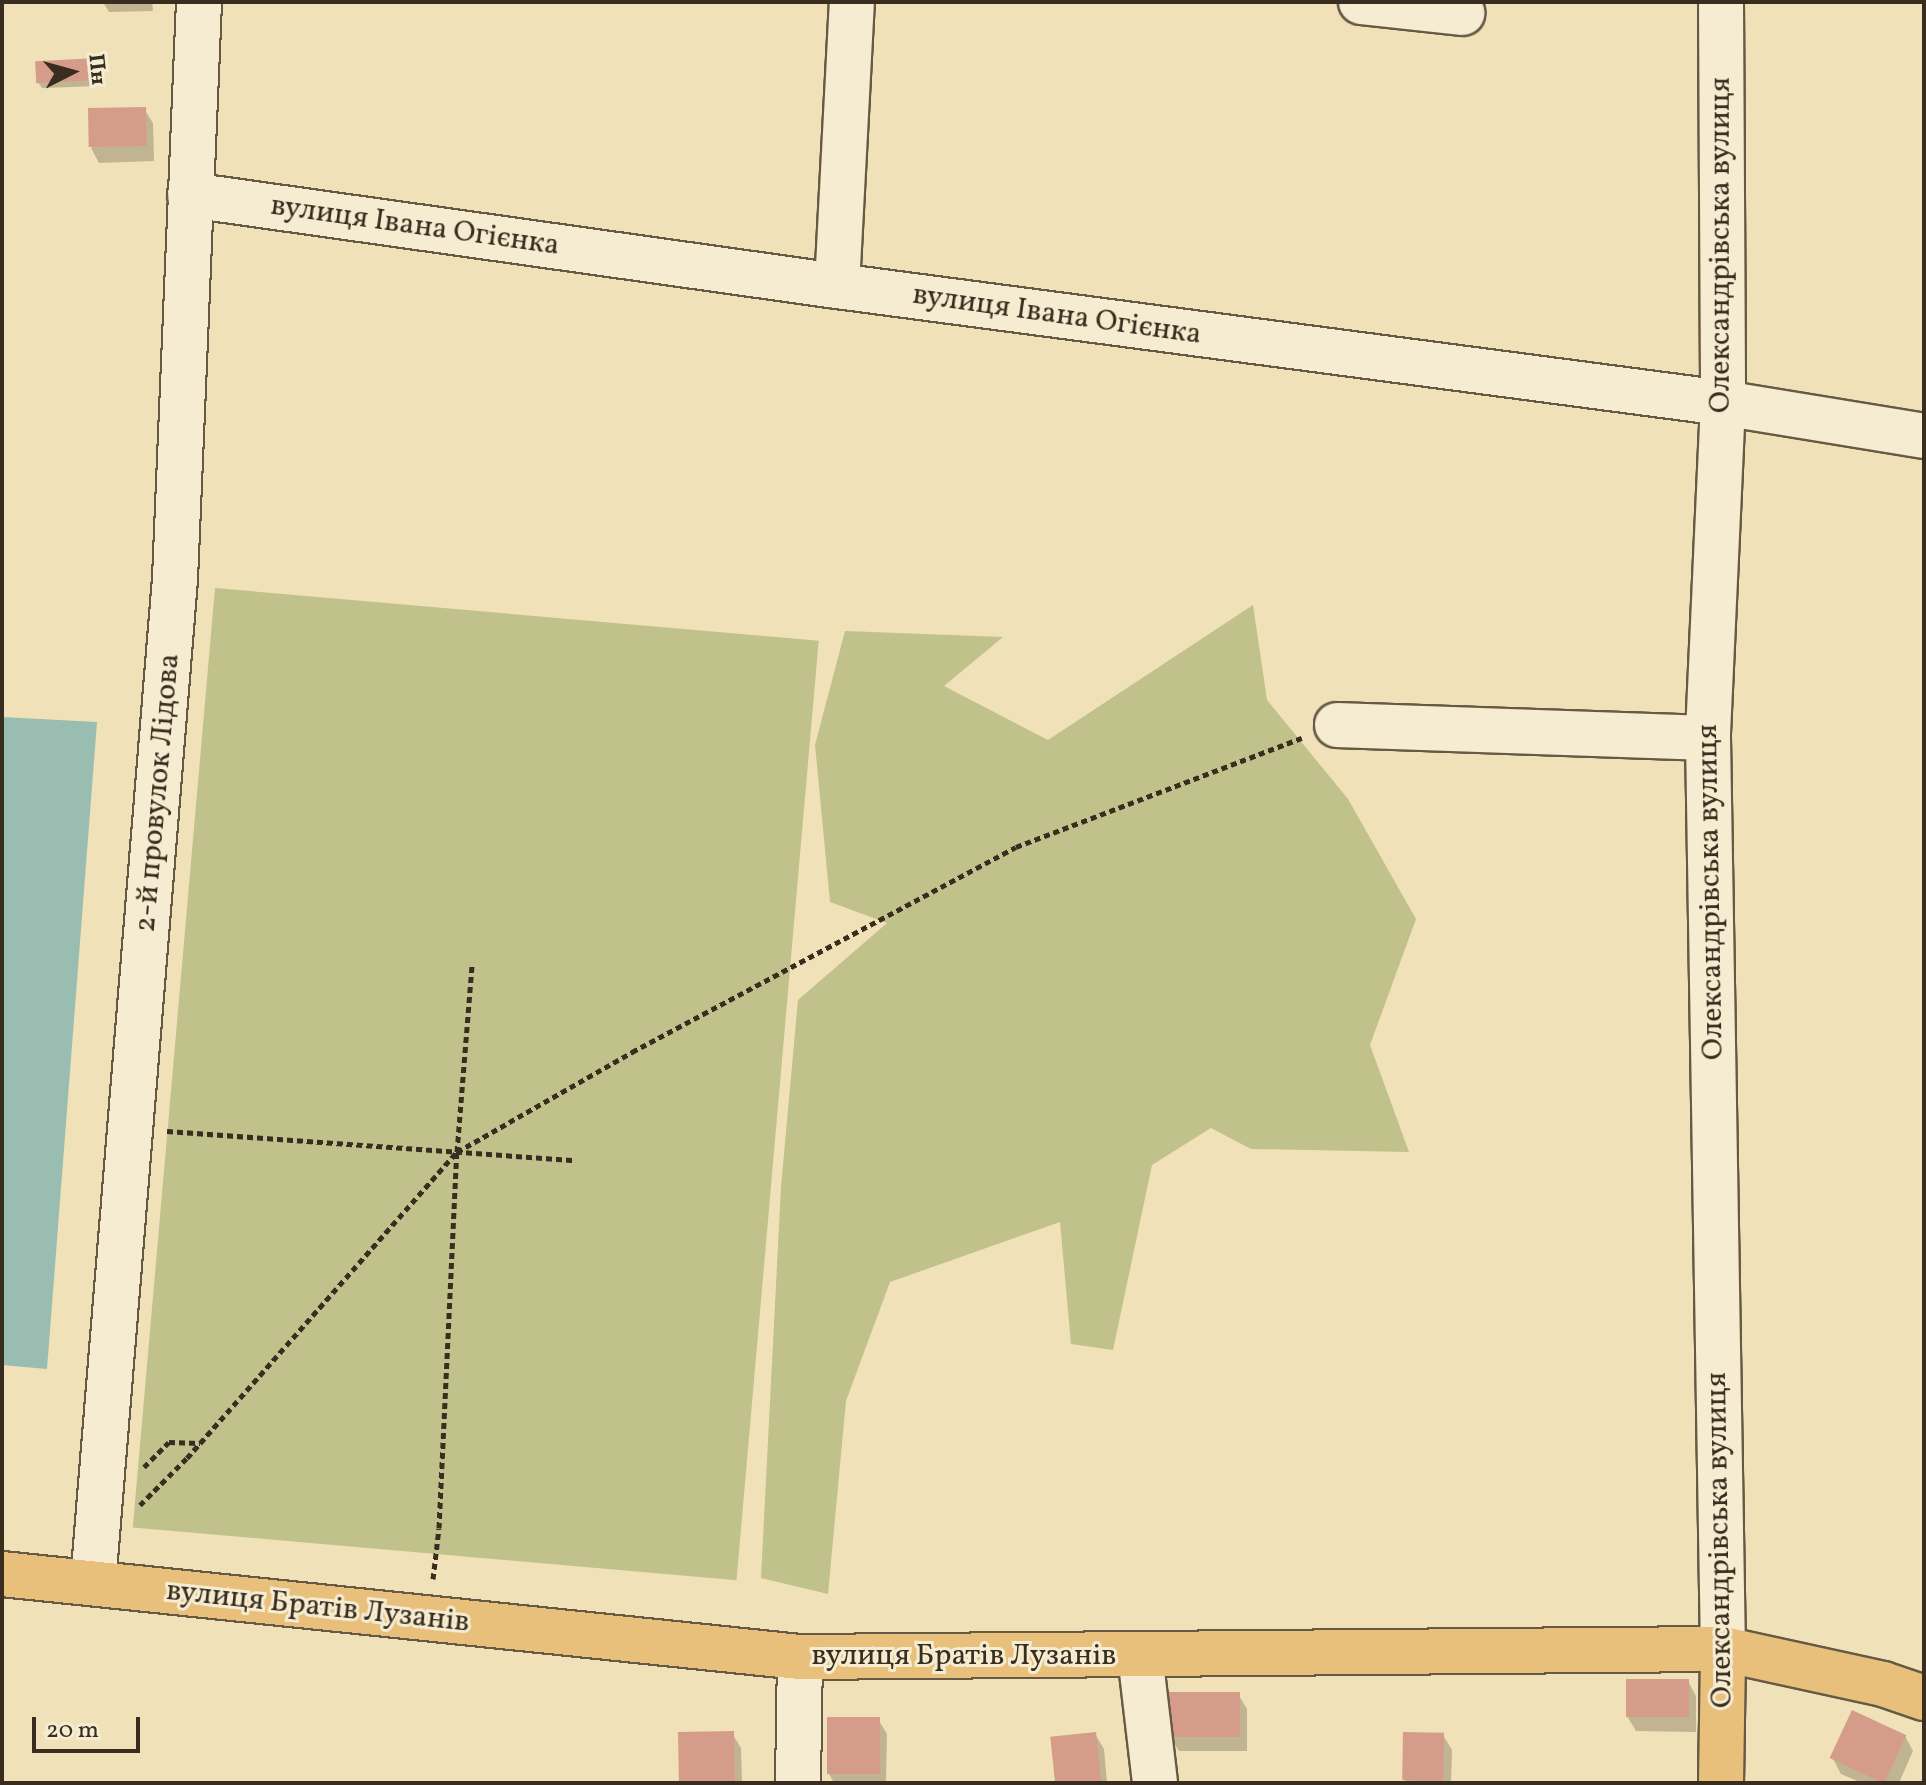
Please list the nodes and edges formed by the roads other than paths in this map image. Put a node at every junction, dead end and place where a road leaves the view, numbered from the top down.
1 (199, 2) edge
2 (852, 2) edge
3 (1361, 2) edge
4 (1721, 2) edge
5 (1462, 13) dead end
6 (190, 195) junction
7 (837, 286) junction
8 (1723, 403) junction
9 (1924, 436) edge
10 (1337, 725) road end
11 (1708, 738) junction
12 (2, 1574) edge
13 (93, 1583) junction
14 (1723, 1649) junction
15 (1140, 1655) junction
16 (800, 1657) junction
17 (1924, 1698) edge
18 (798, 1783) edge
19 (1155, 1783) edge
20 (1721, 1783) edge

1 - 6 street, 2-й провулок Лідова
2 - 7 street
3 - 5 street
4 - 8 street, Олександрівська вулиця
6 - 7 street, вулиця Івана Огієнка
6 - 13 street, 2-й провулок Лідова
7 - 8 street, вулиця Івана Огієнка
8 - 9 street, вулиця Івана Огієнка
8 - 11 street, Олександрівська вулиця
10 - 11 street
11 - 14 street, Олександрівська вулиця
12 - 13 main road, вулиця Братів Лузанів
13 - 16 main road, вулиця Братів Лузанів
14 - 15 main road, вулиця Братів Лузанів
14 - 17 main road, вулиця Братів Лузанів
14 - 20 main road, Олександрівська вулиця
15 - 16 main road, вулиця Братів Лузанів
15 - 19 street
16 - 18 street

